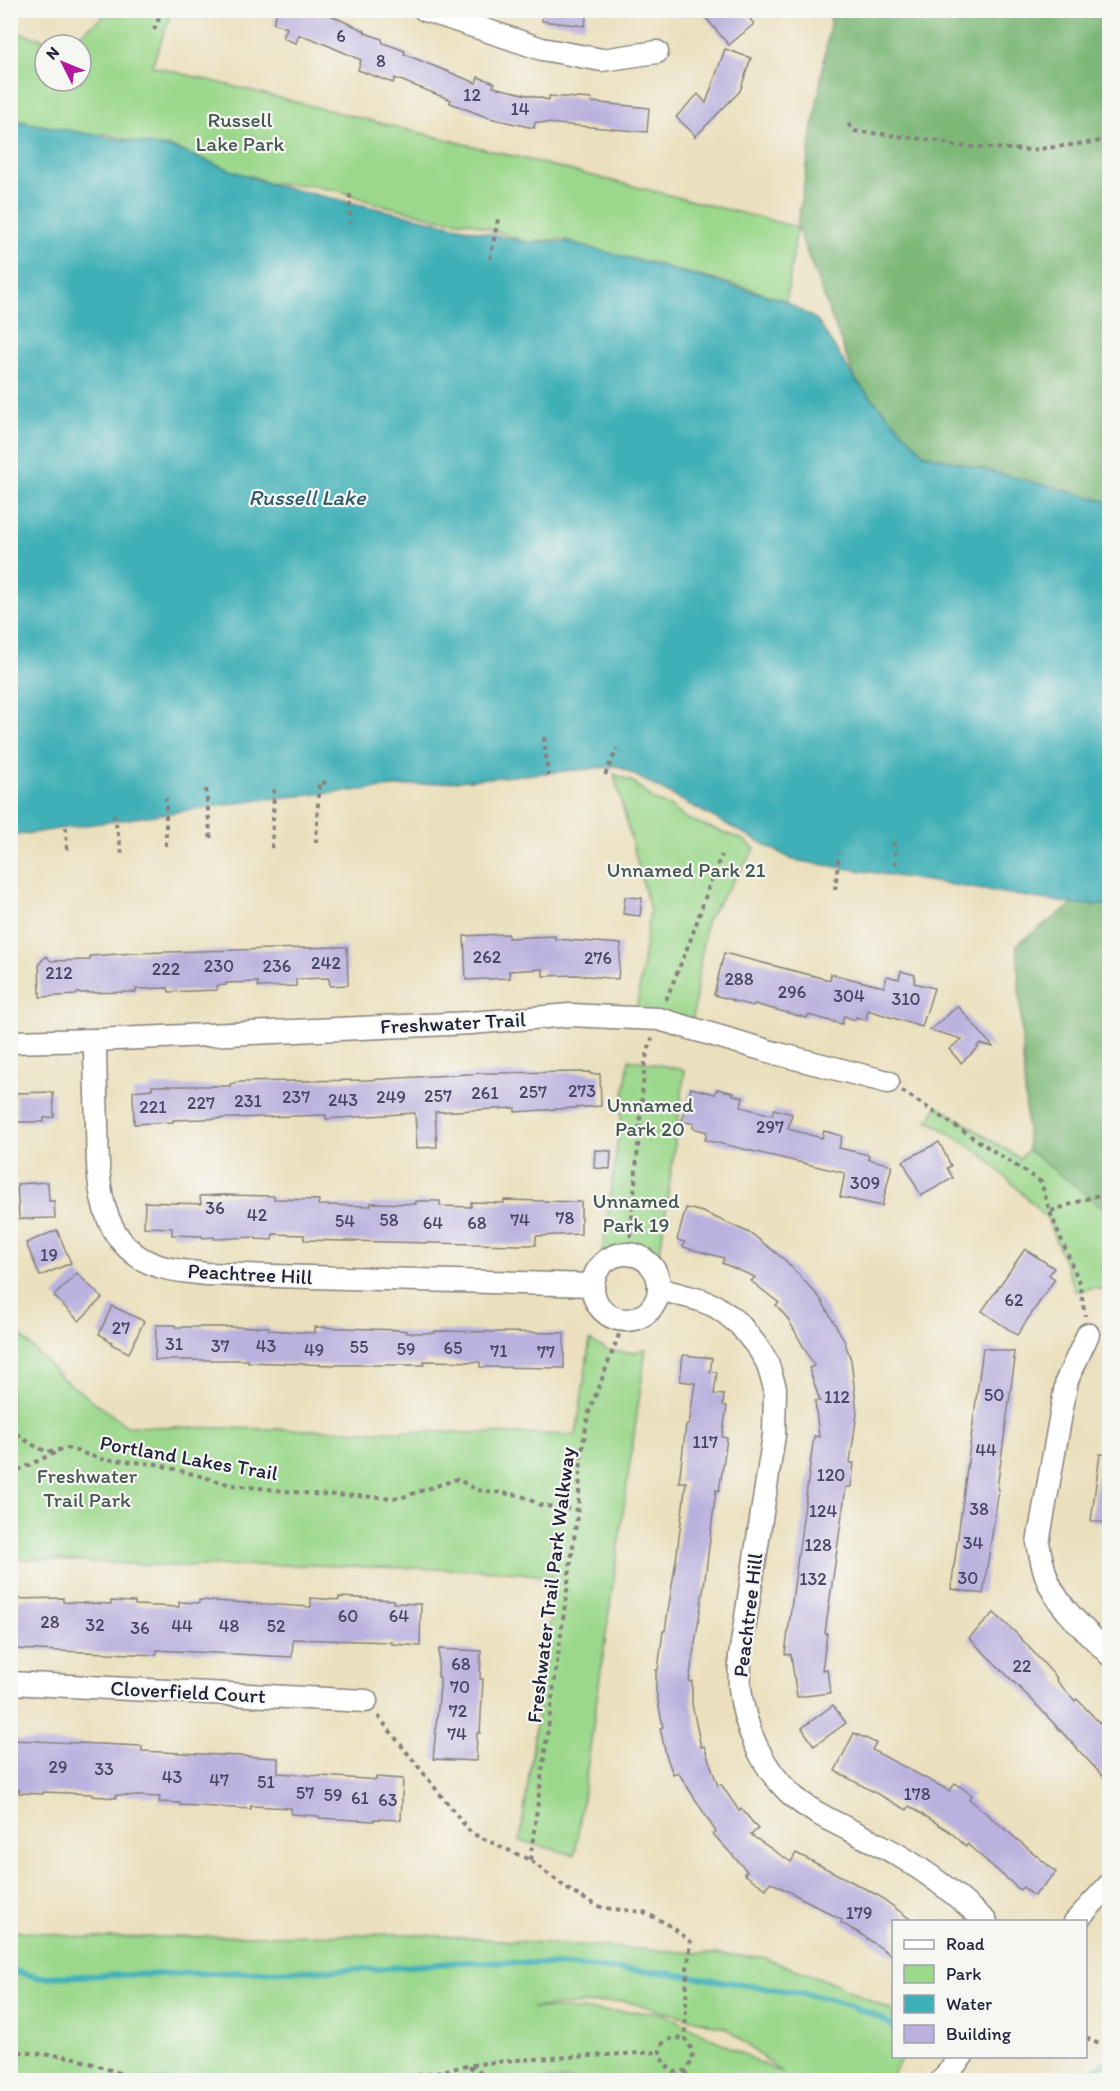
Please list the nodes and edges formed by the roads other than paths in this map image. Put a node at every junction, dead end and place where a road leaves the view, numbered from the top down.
1 (425, 10) edge
2 (657, 52) dead end
3 (95, 1040) junction
4 (10, 1042) edge
5 (888, 1082) road end
6 (593, 1285) junction
7 (659, 1289) junction
8 (1088, 1334) road end
9 (1110, 1655) edge
10 (10, 1683) edge
11 (366, 1701) road end
12 (1110, 1884) edge
13 (984, 1920) edge
14 (1077, 1920) edge
15 (960, 2058) edge
16 (942, 2080) edge

1 - 2 street
3 - 4 street, Freshwater Trail
3 - 5 street, Freshwater Trail
3 - 6 street, Peachtree Hill
6 - 7 street
6 - 7 street
7 - 13 street, Peachtree Hill
8 - 9 street
10 - 11 street, Cloverfield Court
12 - 14 street
15 - 16 street

